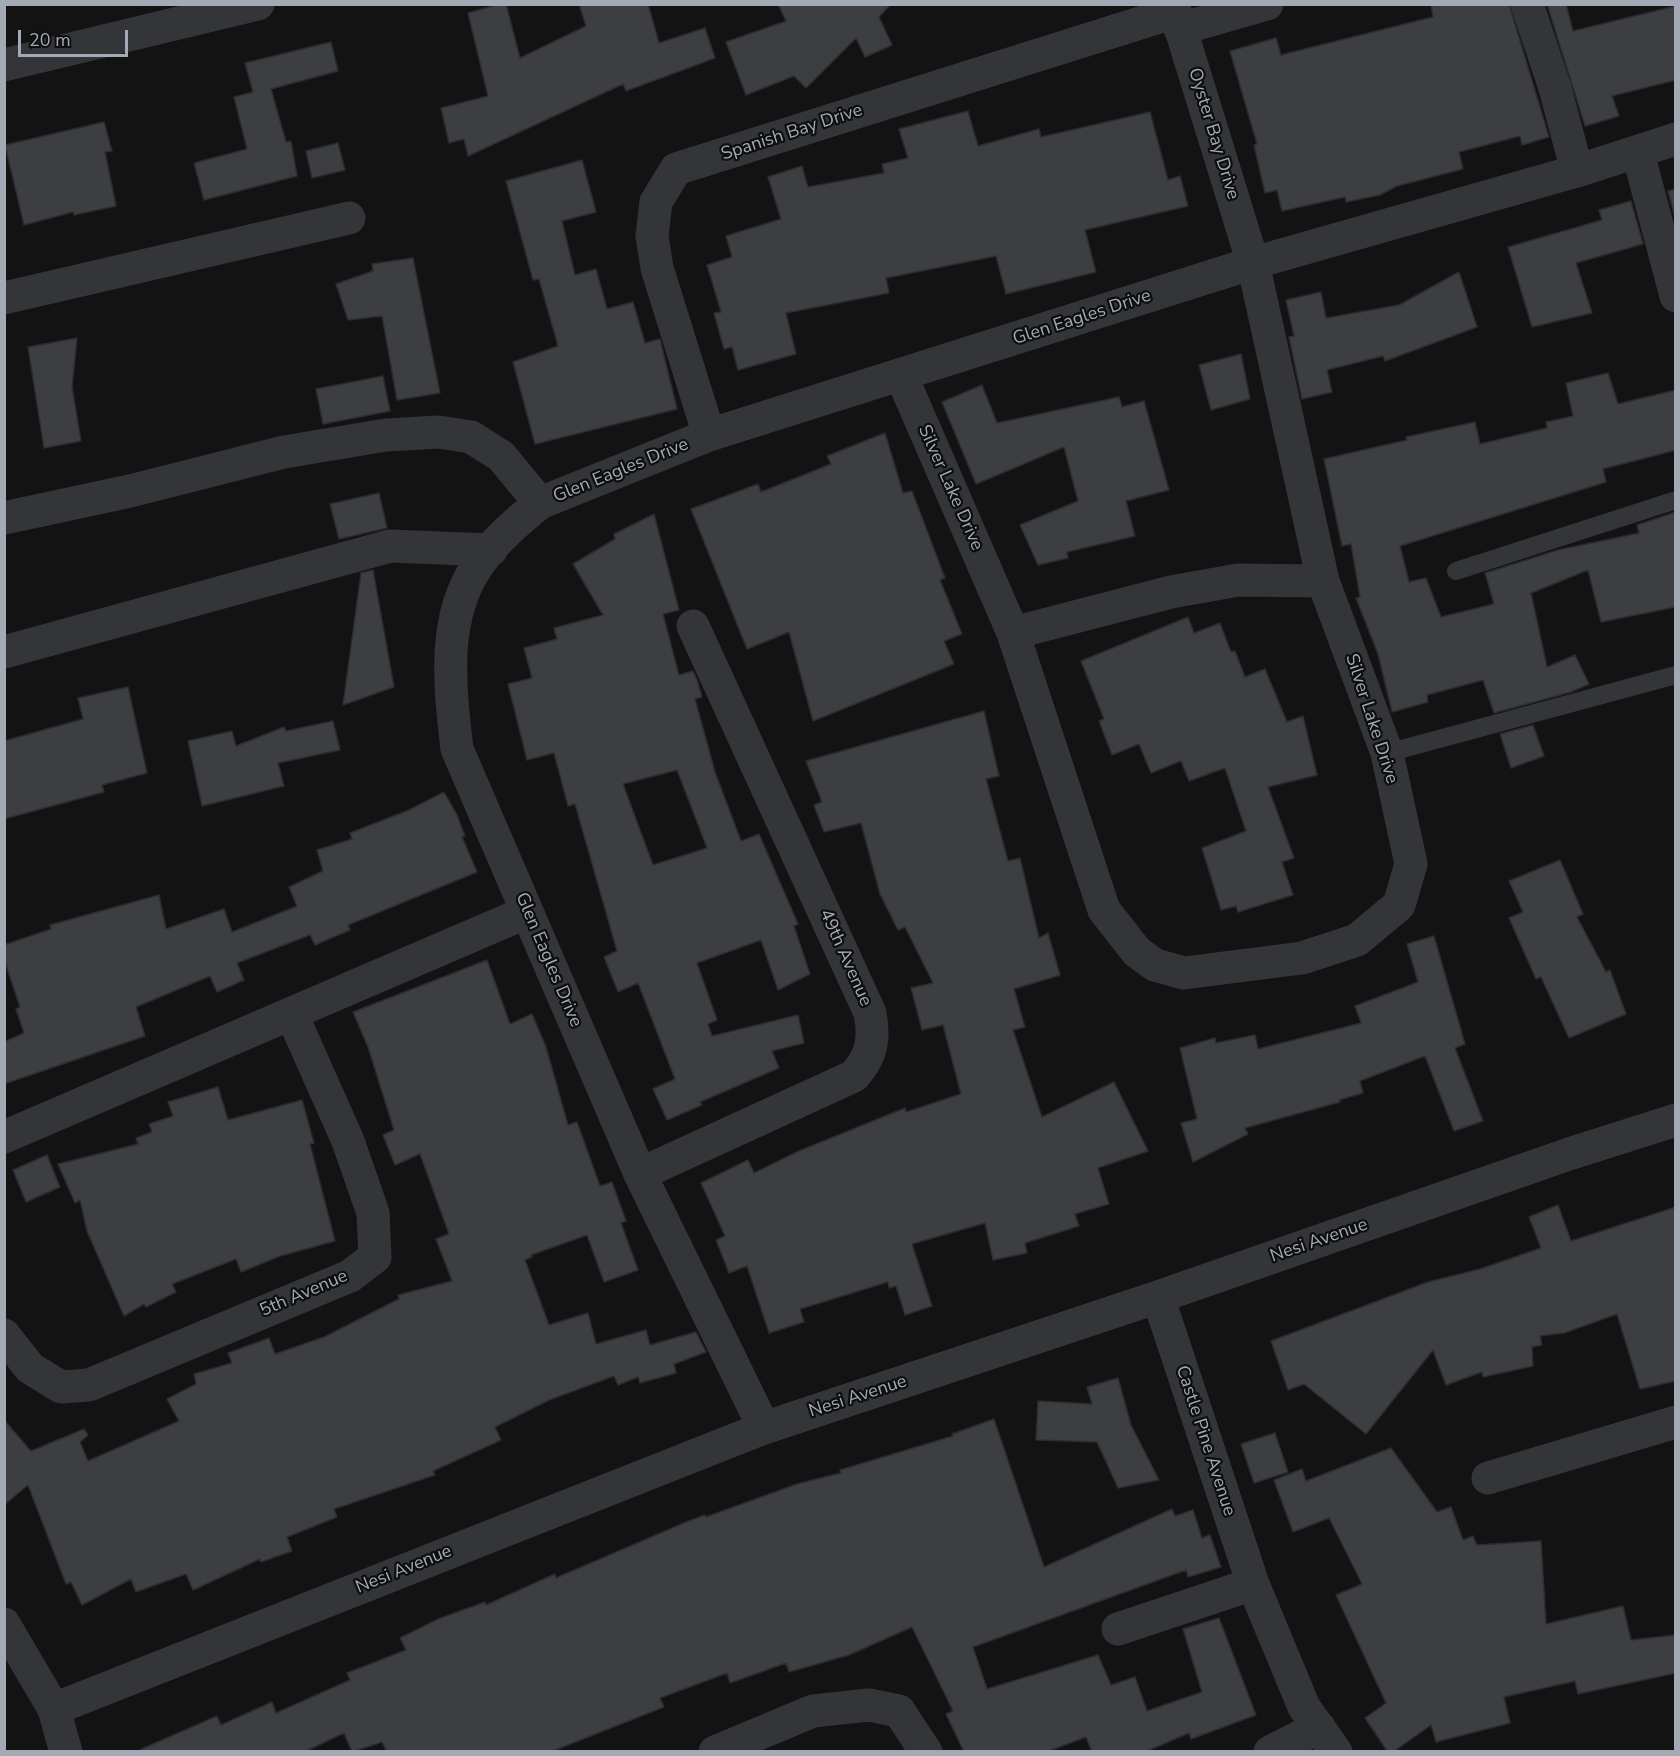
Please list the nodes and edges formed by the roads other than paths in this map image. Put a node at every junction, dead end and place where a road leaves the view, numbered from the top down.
1 (258, 4) edge
2 (1267, 4) edge
3 (1527, 4) edge
4 (1176, 15) edge
5 (4, 65) edge
6 (1676, 139) edge
7 (1638, 153) junction
8 (1577, 171) junction
9 (349, 218) dead end
10 (1253, 263) junction
11 (1676, 296) edge
12 (4, 298) edge
13 (901, 375) junction
14 (709, 435) junction
15 (1676, 500) edge
16 (540, 503) junction
17 (4, 518) edge
18 (491, 550) junction
19 (1456, 571) dead end
20 (1323, 581) junction
21 (693, 626) dead end
22 (1013, 633) junction
23 (4, 652) edge
24 (1676, 675) edge
25 (1387, 753) junction
26 (527, 912) junction
27 (292, 1015) junction
28 (1676, 1120) edge
29 (4, 1137) edge
30 (640, 1174) junction
31 (1158, 1297) junction
32 (4, 1335) edge
33 (1676, 1422) edge
34 (764, 1428) junction
35 (1488, 1478) dead end
36 (1253, 1584) junction
37 (4, 1624) edge
38 (1118, 1629) dead end
39 (54, 1709) junction
40 (1327, 1739) edge
41 (66, 1752) edge
42 (715, 1752) edge
43 (926, 1752) edge
44 (1270, 1752) edge

1 - 5 street
2 - 4 street
3 - 8 street
4 - 10 street, Oyster Bay Drive
4 - 14 street, Spanish Bay Drive
6 - 7 street, Glen Eagles Drive
7 - 8 street, Glen Eagles Drive
7 - 11 street
8 - 10 street, Glen Eagles Drive
9 - 12 street
10 - 13 street, Glen Eagles Drive
10 - 20 street, Oyster Bay Drive
13 - 14 street, Glen Eagles Drive
13 - 22 street, Silver Lake Drive
14 - 16 street, Glen Eagles Drive
15 - 19 lane
16 - 17 street
16 - 18 street, Glen Eagles Drive
18 - 23 street
18 - 26 street, Glen Eagles Drive
20 - 22 street
20 - 25 street, Silver Lake Drive
21 - 30 street, 49th Avenue
22 - 25 street, Silver Lake Drive
24 - 25 lane
26 - 27 street
26 - 30 street, Glen Eagles Drive
27 - 29 street
27 - 32 street, 5th Avenue
28 - 31 street, Nesi Avenue
30 - 34 street, Glen Eagles Drive
31 - 34 street, Nesi Avenue
31 - 36 street, Castle Pine Avenue
33 - 35 street
34 - 39 street, Nesi Avenue
36 - 38 street
36 - 40 street, Castle Pine Avenue
37 - 39 street
39 - 41 street
40 - 44 street, Castle Pine Avenue
42 - 43 street

